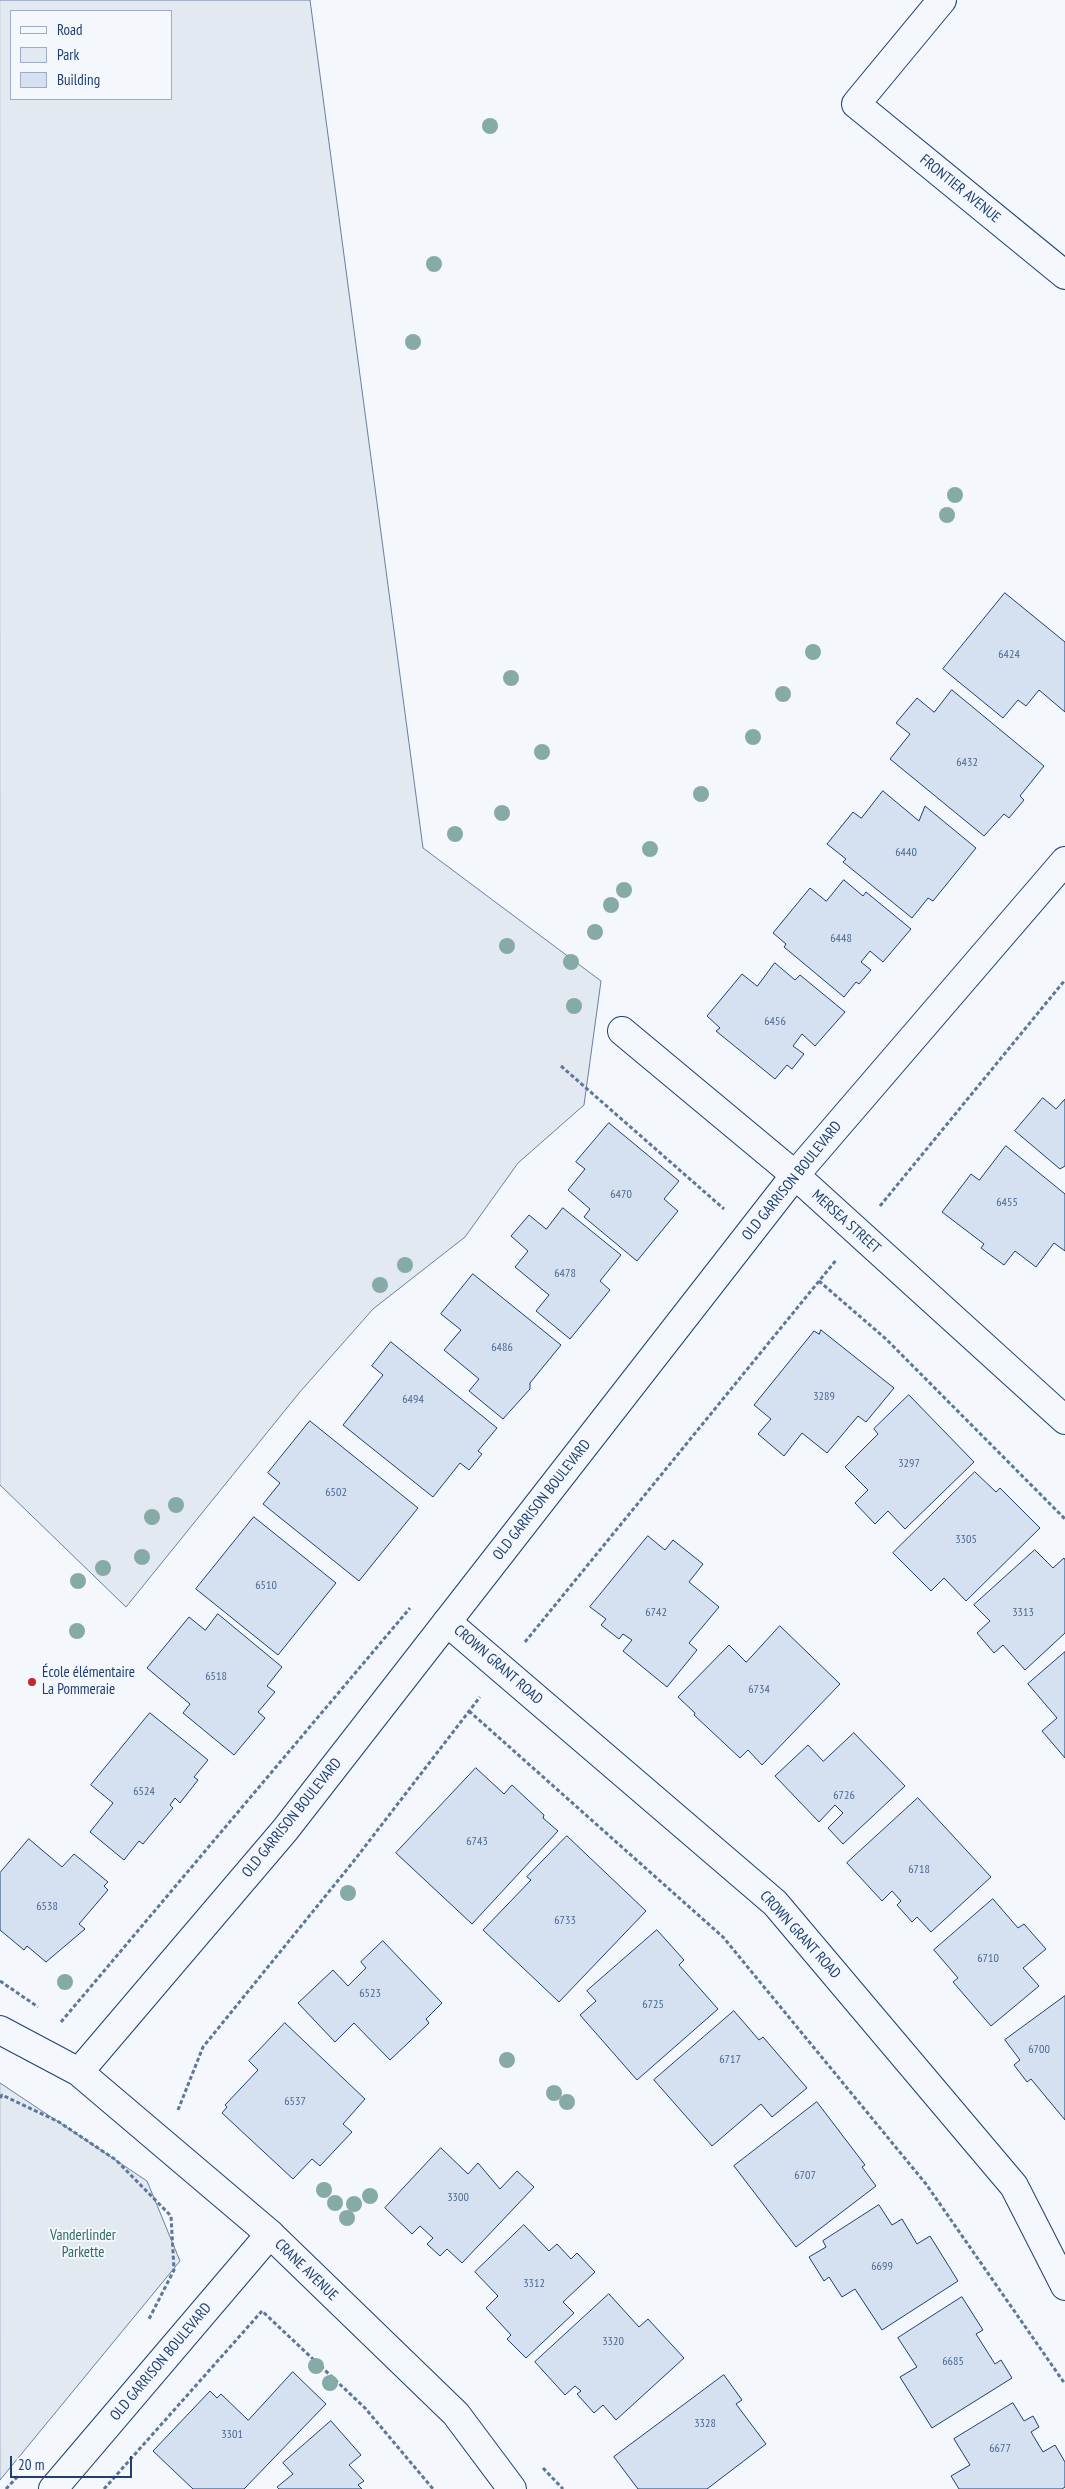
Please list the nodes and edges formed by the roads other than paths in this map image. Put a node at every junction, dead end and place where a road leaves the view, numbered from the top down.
1 (942, 0) edge
2 (1065, 275) edge
3 (1065, 861) edge
4 (622, 1030) dead end
5 (795, 1175) junction
6 (1065, 1420) edge
7 (447, 1622) junction
8 (0, 2030) edge
9 (79, 2072) junction
10 (270, 2234) junction
11 (1065, 2286) edge
12 (53, 2489) edge
13 (512, 2489) edge

1 - 2 street, FRONTIER AVENUE
3 - 5 street, OLD GARRISON BOULEVARD
4 - 5 street, MERSEA STREET
5 - 6 street, MERSEA STREET
5 - 7 street, OLD GARRISON BOULEVARD
7 - 9 street, OLD GARRISON BOULEVARD
7 - 11 street, CROWN GRANT ROAD
8 - 9 street
9 - 10 street, CRANE AVENUE
10 - 12 street, OLD GARRISON BOULEVARD
10 - 13 street, CRANE AVENUE

